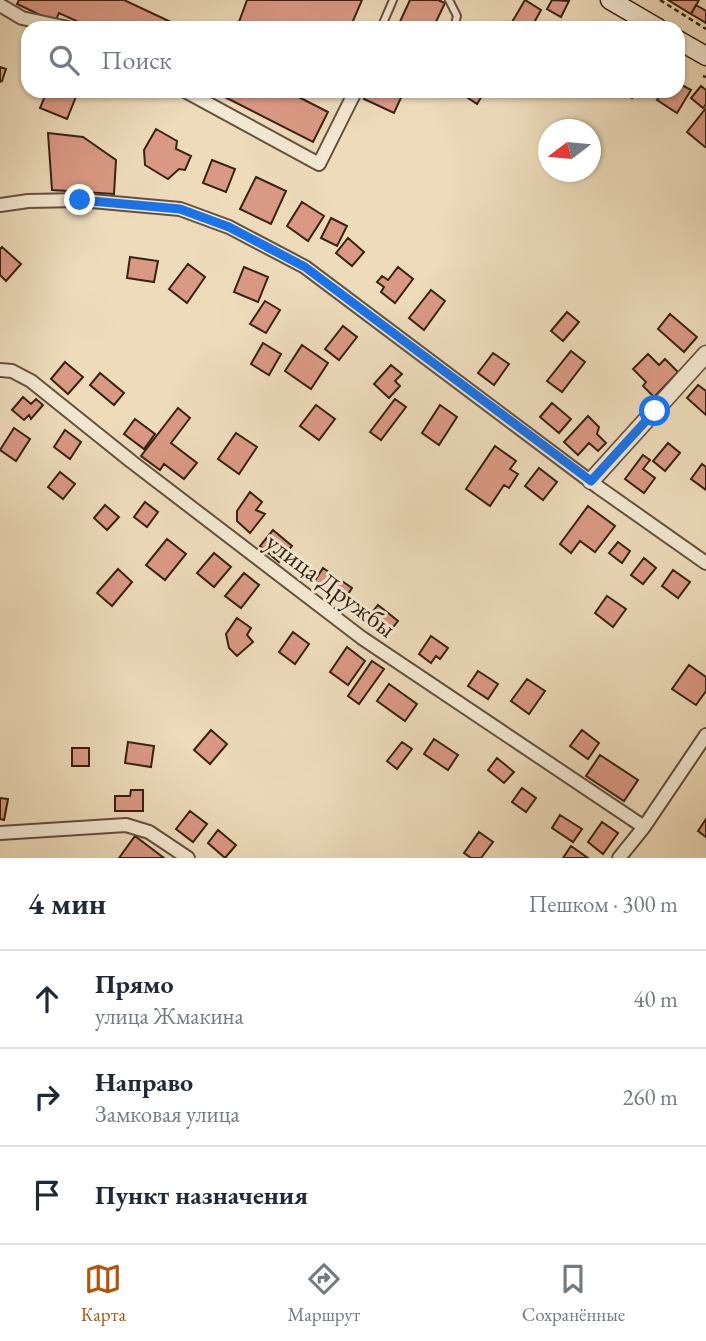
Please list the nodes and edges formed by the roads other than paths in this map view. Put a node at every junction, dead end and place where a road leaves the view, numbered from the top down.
1 (393, 0) edge
2 (449, 0) edge
3 (610, 0) edge
4 (0, 5) edge
5 (36, 21) edge
6 (384, 21) edge
7 (456, 21) edge
8 (646, 21) edge
9 (685, 44) edge
10 (706, 56) edge
11 (199, 98) edge
12 (352, 98) edge
13 (0, 205) edge
14 (706, 354) edge
15 (0, 370) edge
16 (591, 481) junction
17 (706, 564) edge
18 (706, 735) edge
19 (644, 827) junction
20 (0, 833) edge
21 (188, 858) edge
22 (619, 858) edge

1 - 6 lane
2 - 7 lane
3 - 8 main road
4 - 5 street
9 - 10 main road
11 - 12 street
13 - 16 street
14 - 16 street
15 - 19 street, улица Дружбы
16 - 17 street
18 - 19 street
19 - 22 street
20 - 21 street

